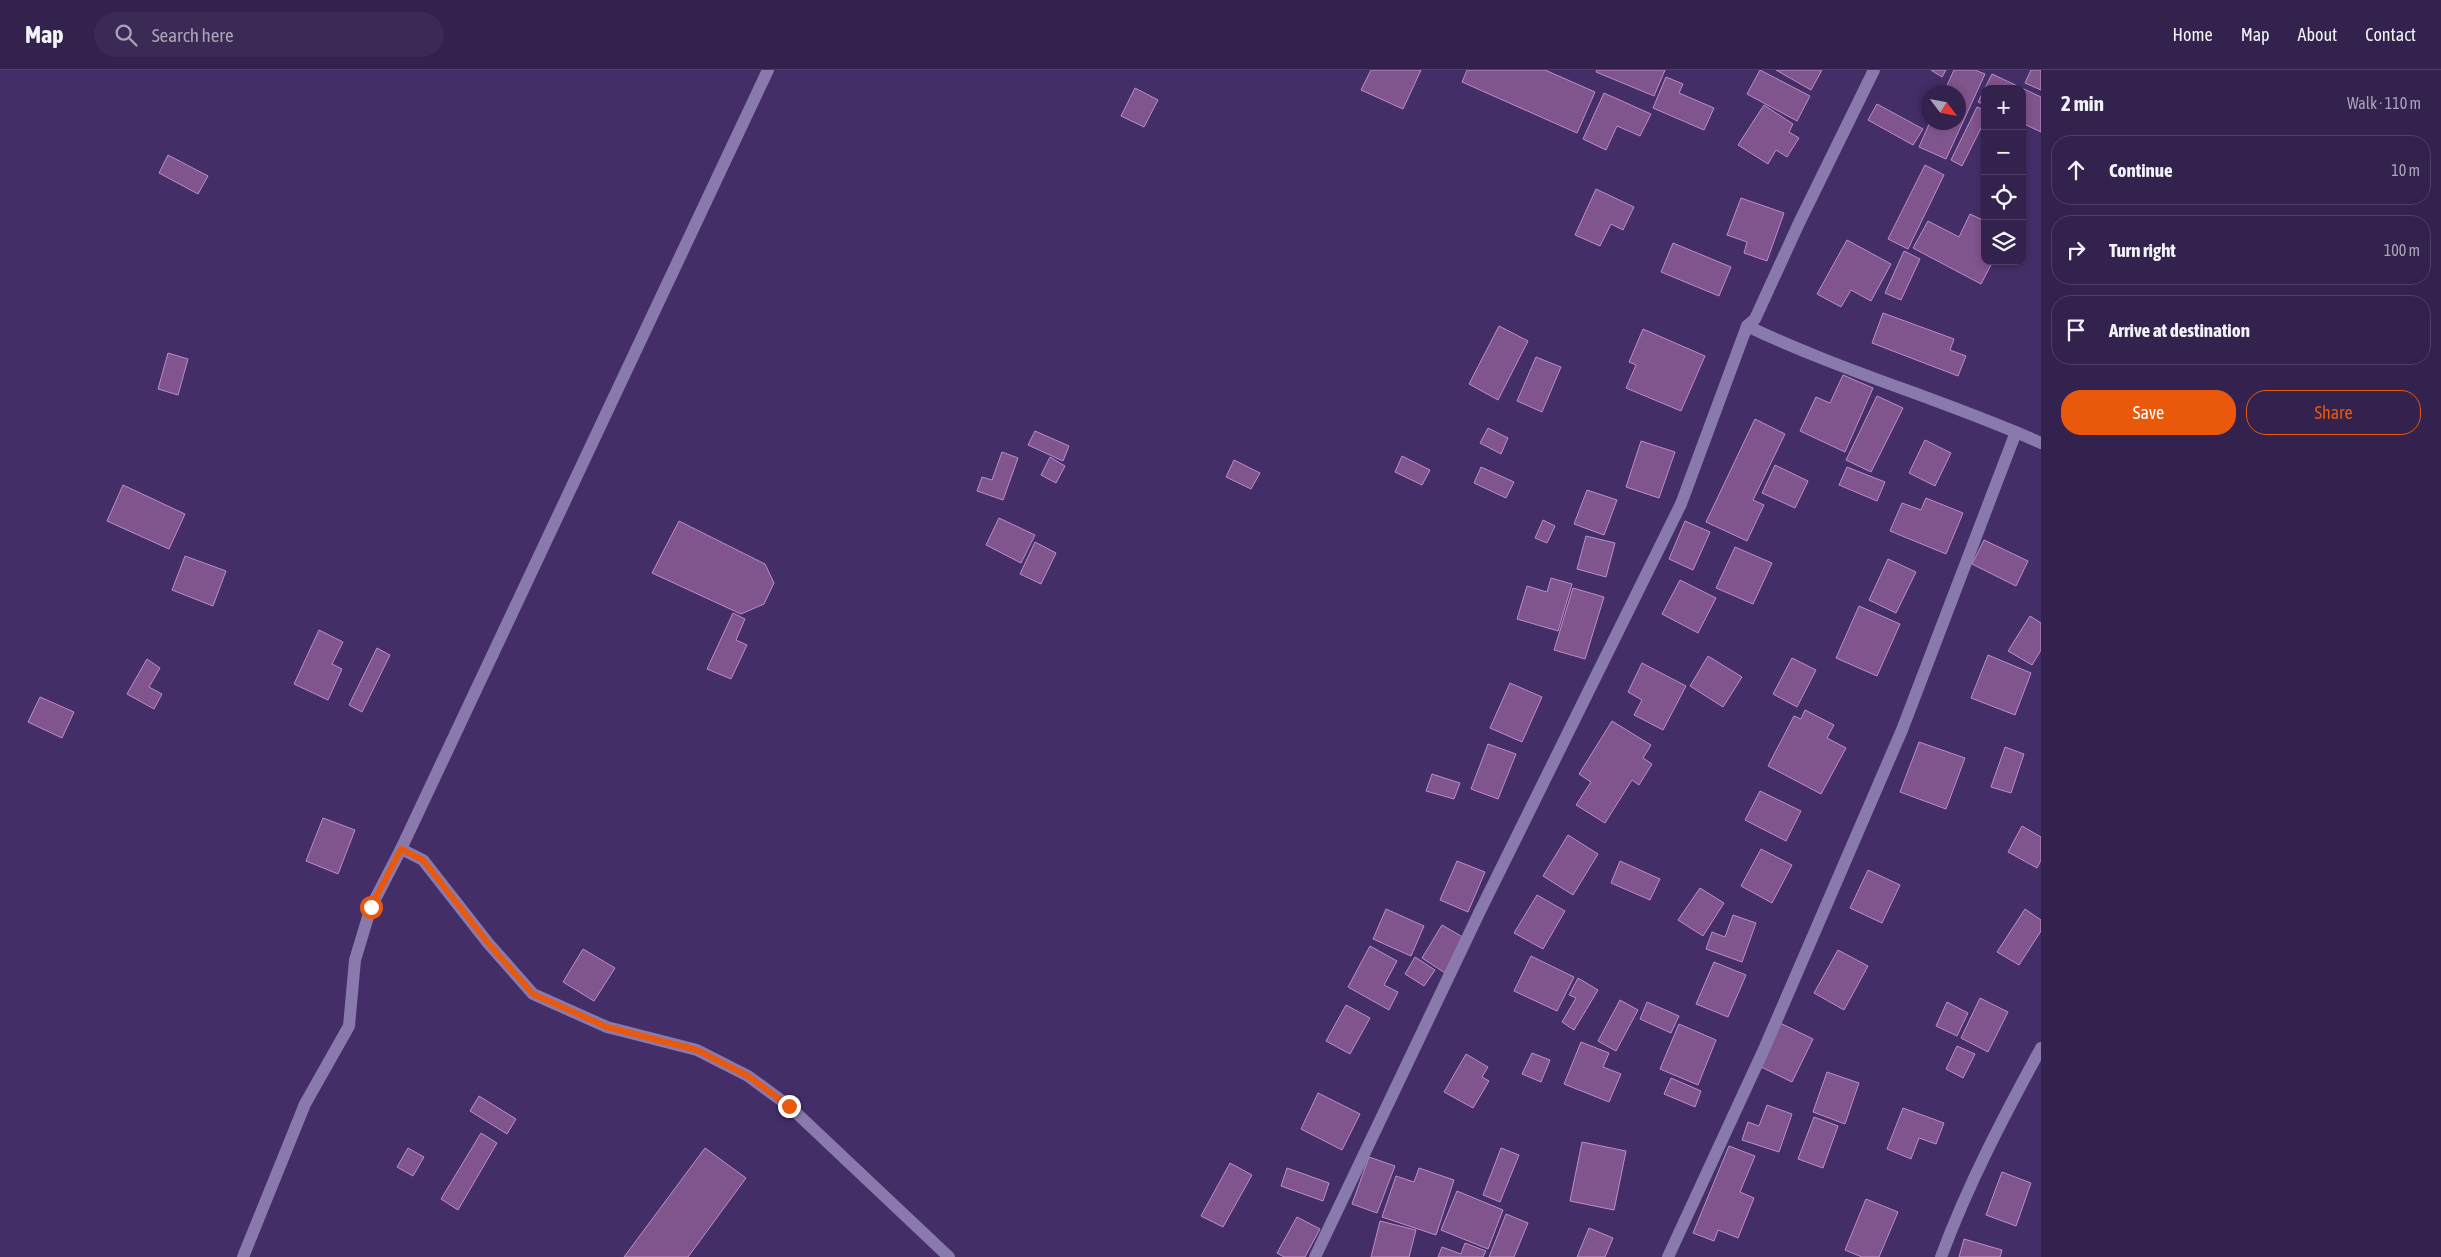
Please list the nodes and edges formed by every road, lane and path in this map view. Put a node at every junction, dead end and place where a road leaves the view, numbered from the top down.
1 (768, 70) edge
2 (1874, 70) edge
3 (1747, 326) junction
4 (2016, 432) junction
5 (2041, 443) edge
6 (401, 849) junction
7 (2041, 1048) edge
8 (243, 1257) edge
9 (949, 1257) edge
10 (1315, 1257) edge
11 (1668, 1257) edge
12 (1941, 1257) edge

1 - 6 street
2 - 3 street
3 - 4 street
3 - 10 street
4 - 5 street
4 - 11 street
6 - 8 street
6 - 9 street
7 - 12 street

